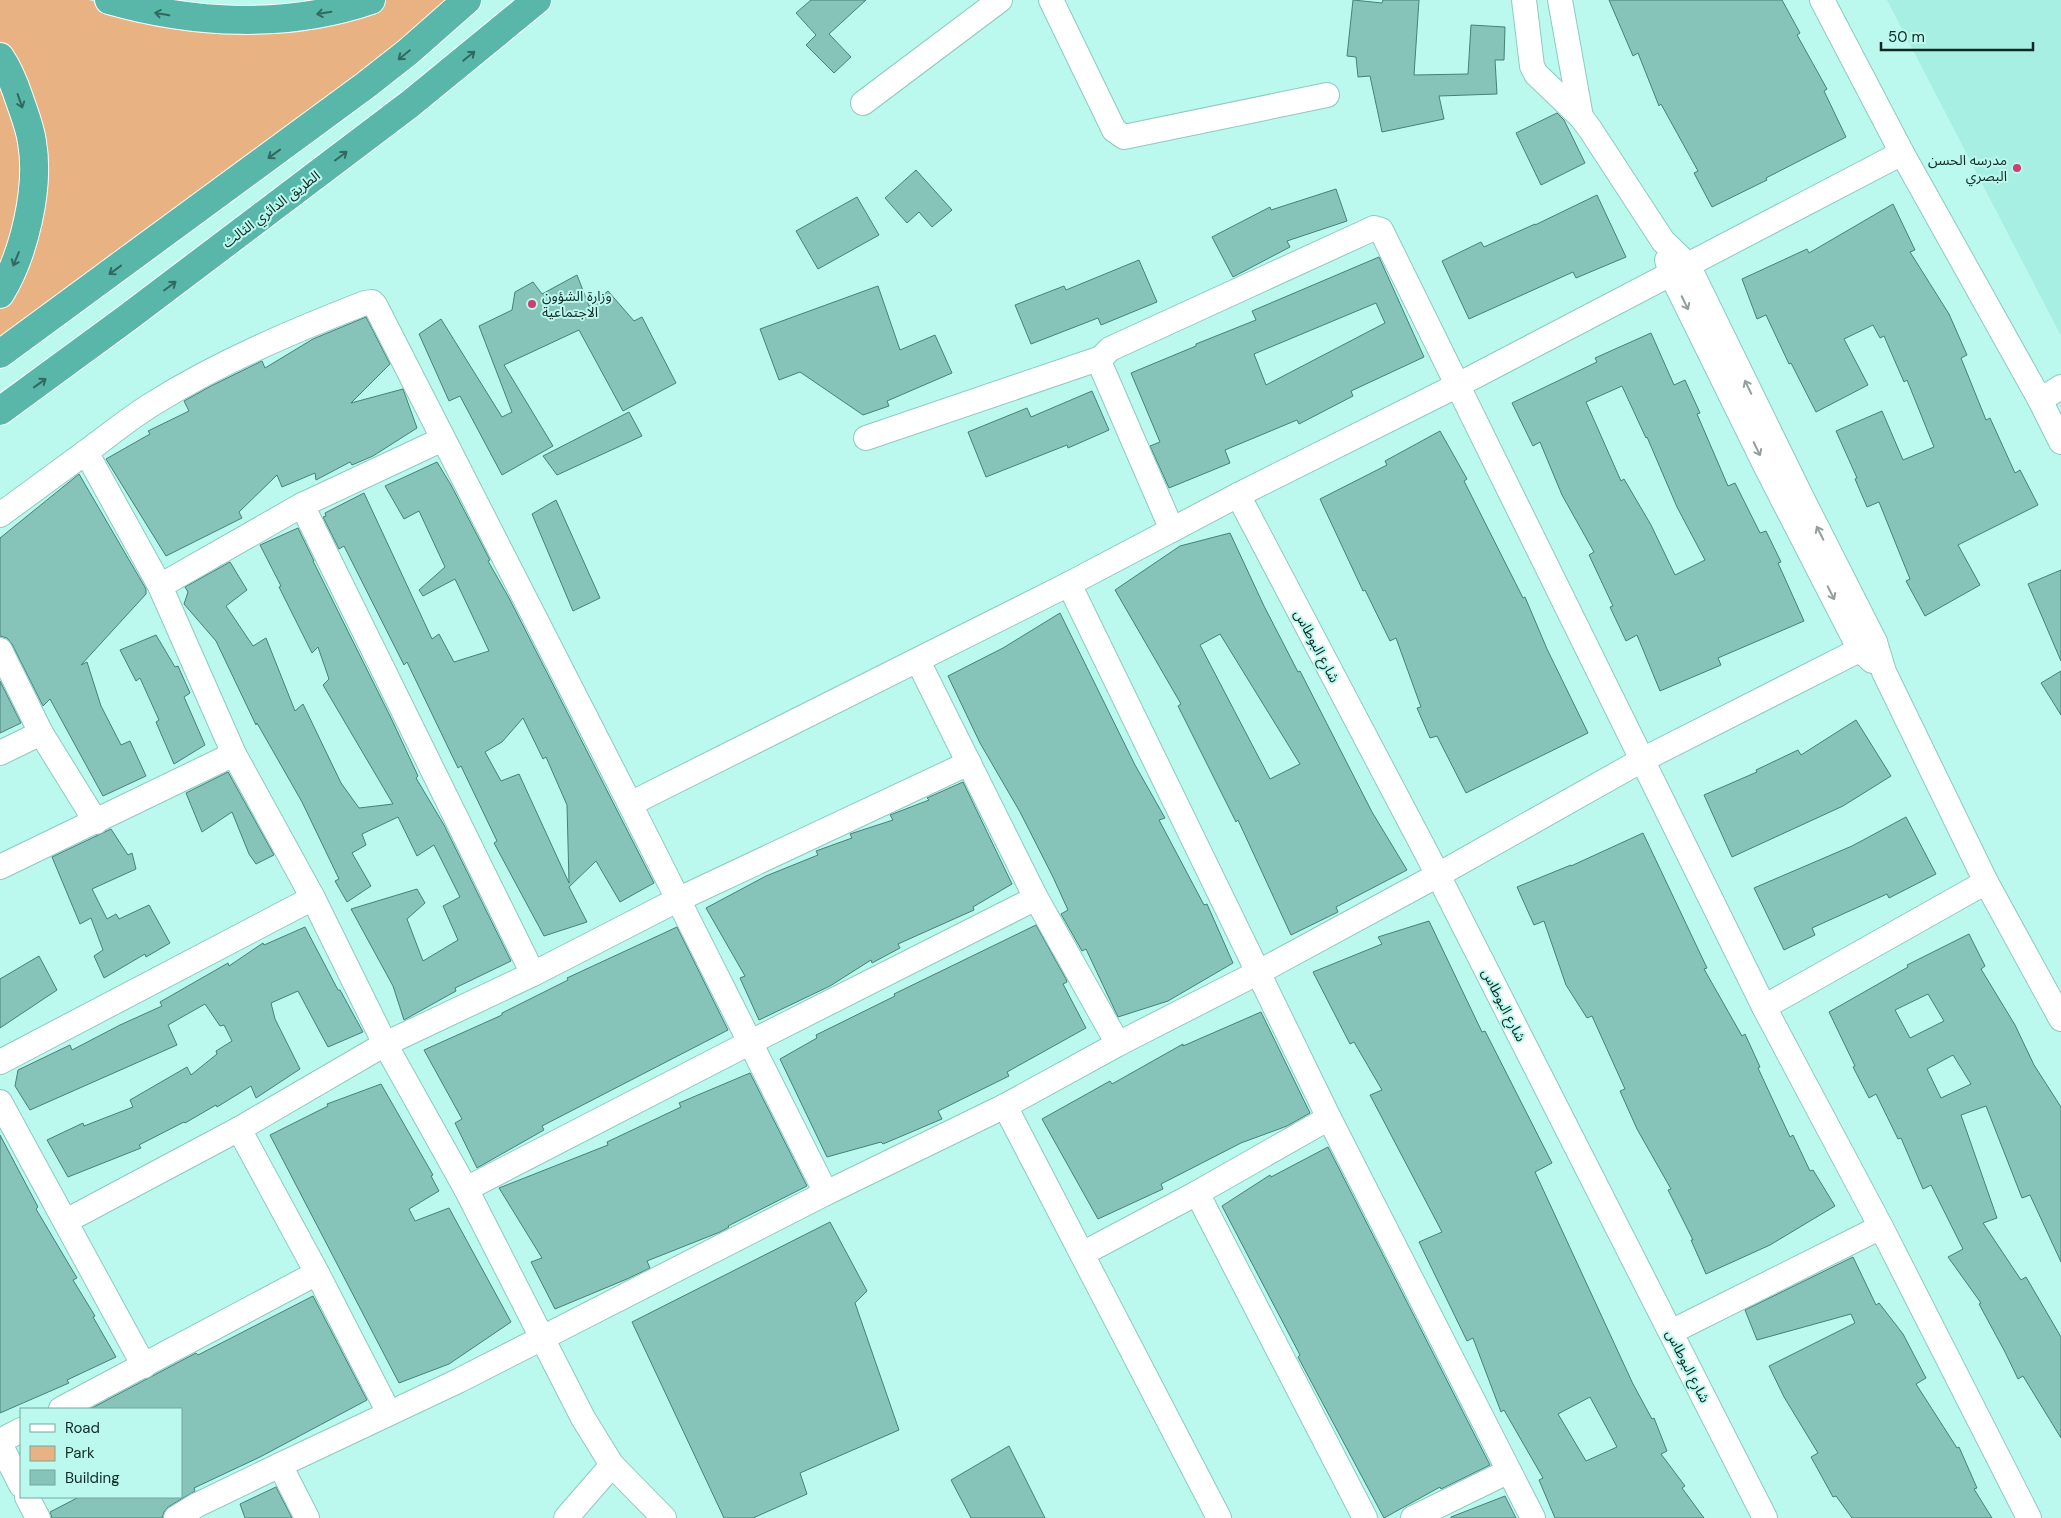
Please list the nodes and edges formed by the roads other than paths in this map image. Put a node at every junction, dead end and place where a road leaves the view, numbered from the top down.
1 (108, 0) edge
2 (371, 0) edge
3 (467, 0) edge
4 (537, 0) edge
5 (1000, 0) edge
6 (1051, 0) edge
7 (1524, 0) edge
8 (1560, 0) edge
9 (1822, 0) edge
10 (0, 56) edge
11 (1327, 95) dead end
12 (863, 103) dead end
13 (1581, 117) junction
14 (1902, 153) junction
15 (1679, 270) junction
16 (0, 294) edge
17 (0, 354) edge
18 (1101, 358) junction
19 (1458, 385) junction
20 (2061, 387) edge
21 (2040, 400) junction
22 (0, 411) edge
23 (866, 438) dead end
24 (443, 439) junction
25 (2061, 442) edge
26 (86, 452) junction
27 (1238, 496) junction
28 (302, 505) junction
29 (0, 515) edge
30 (1172, 530) junction
31 (1069, 584) junction
32 (160, 586) junction
33 (1868, 646) junction
34 (0, 650) edge
35 (918, 661) junction
36 (41, 733) junction
37 (0, 753) edge
38 (234, 754) junction
39 (1642, 760) junction
40 (969, 763) junction
41 (630, 804) junction
42 (96, 822) junction
43 (0, 867) edge
44 (1438, 875) junction
45 (1986, 882) junction
46 (313, 898) junction
47 (1036, 898) junction
48 (677, 900) junction
49 (1259, 972) junction
50 (533, 974) junction
51 (2052, 983) edge
52 (1764, 1007) junction
53 (2061, 1020) edge
54 (751, 1042) junction
55 (385, 1044) junction
56 (1118, 1044) junction
57 (0, 1062) edge
58 (0, 1102) edge
59 (1005, 1106) junction
60 (1329, 1118) junction
61 (239, 1129) junction
62 (466, 1189) junction
63 (826, 1193) junction
64 (1197, 1193) junction
65 (66, 1221) junction
66 (1881, 1227) junction
67 (1082, 1254) junction
68 (317, 1273) junction
69 (1670, 1332) junction
70 (542, 1338) junction
71 (144, 1366) junction
72 (63, 1408) edge
73 (389, 1413) junction
74 (20, 1431) edge
75 (0, 1442) edge
76 (280, 1465) junction
77 (612, 1465) junction
78 (1509, 1472) junction
79 (20, 1483) edge
80 (28, 1498) edge
81 (38, 1518) edge
82 (176, 1518) edge
83 (307, 1518) edge
84 (566, 1518) edge
85 (664, 1518) edge
86 (1219, 1518) edge
87 (1365, 1518) edge
88 (1413, 1518) edge
89 (1533, 1518) edge
90 (1765, 1518) edge
91 (2029, 1518) edge

2 -> 1 highway
3 -> 17 highway
22 -> 4 highway, الطريق الدائري الثالث
5 - 12 street
6 - 11 street
7 - 13 street
8 - 13 street
9 - 14 street
10 -> 16 highway
13 - 15 street
14 - 15 street
14 - 21 street
15 - 19 street
15 - 33 street
18 - 19 street
18 - 23 street
18 - 30 street
19 - 27 street
19 - 39 street
20 - 21 street
21 - 25 street
24 - 26 street
24 - 28 street
24 - 41 street
26 - 29 street
26 - 32 street
27 - 30 street
27 - 44 street, شارع البوطاس
28 - 32 street
28 - 50 street
30 - 31 street
31 - 35 street
31 - 49 street
32 - 38 street
33 - 39 street
33 - 45 street
34 - 36 street
35 - 40 street
35 - 41 street
36 - 37 street
36 - 42 street
38 - 42 street
38 - 46 street
39 - 44 street
39 - 52 street
40 - 47 street
40 - 48 street
41 - 48 street
42 - 43 street
44 - 49 street
44 - 69 street, شارع البوطاس
45 - 51 street
45 - 52 street
46 - 55 street
46 - 57 street
47 - 54 street
47 - 56 street
48 - 50 street
48 - 54 street
49 - 56 street
49 - 60 street
50 - 55 street
51 - 53 street
52 - 66 street
54 - 62 street
54 - 63 street
55 - 61 street
55 - 62 street
56 - 59 street
58 - 65 street
59 - 63 street
59 - 67 street
60 - 64 street
60 - 78 street
61 - 65 street
61 - 68 street
62 - 70 street
63 - 70 street
64 - 67 street
64 - 87 street
65 - 71 street
66 - 69 street
66 - 91 street
67 - 86 street
68 - 71 street
68 - 73 street
69 - 90 street, شارع البوطاس
70 - 73 street
70 - 77 street
71 - 72 street
73 - 76 street
74 - 75 street
75 - 79 street
76 - 82 street
76 - 83 street
77 - 84 street
77 - 85 street
78 - 88 street
78 - 89 street
80 - 81 street

